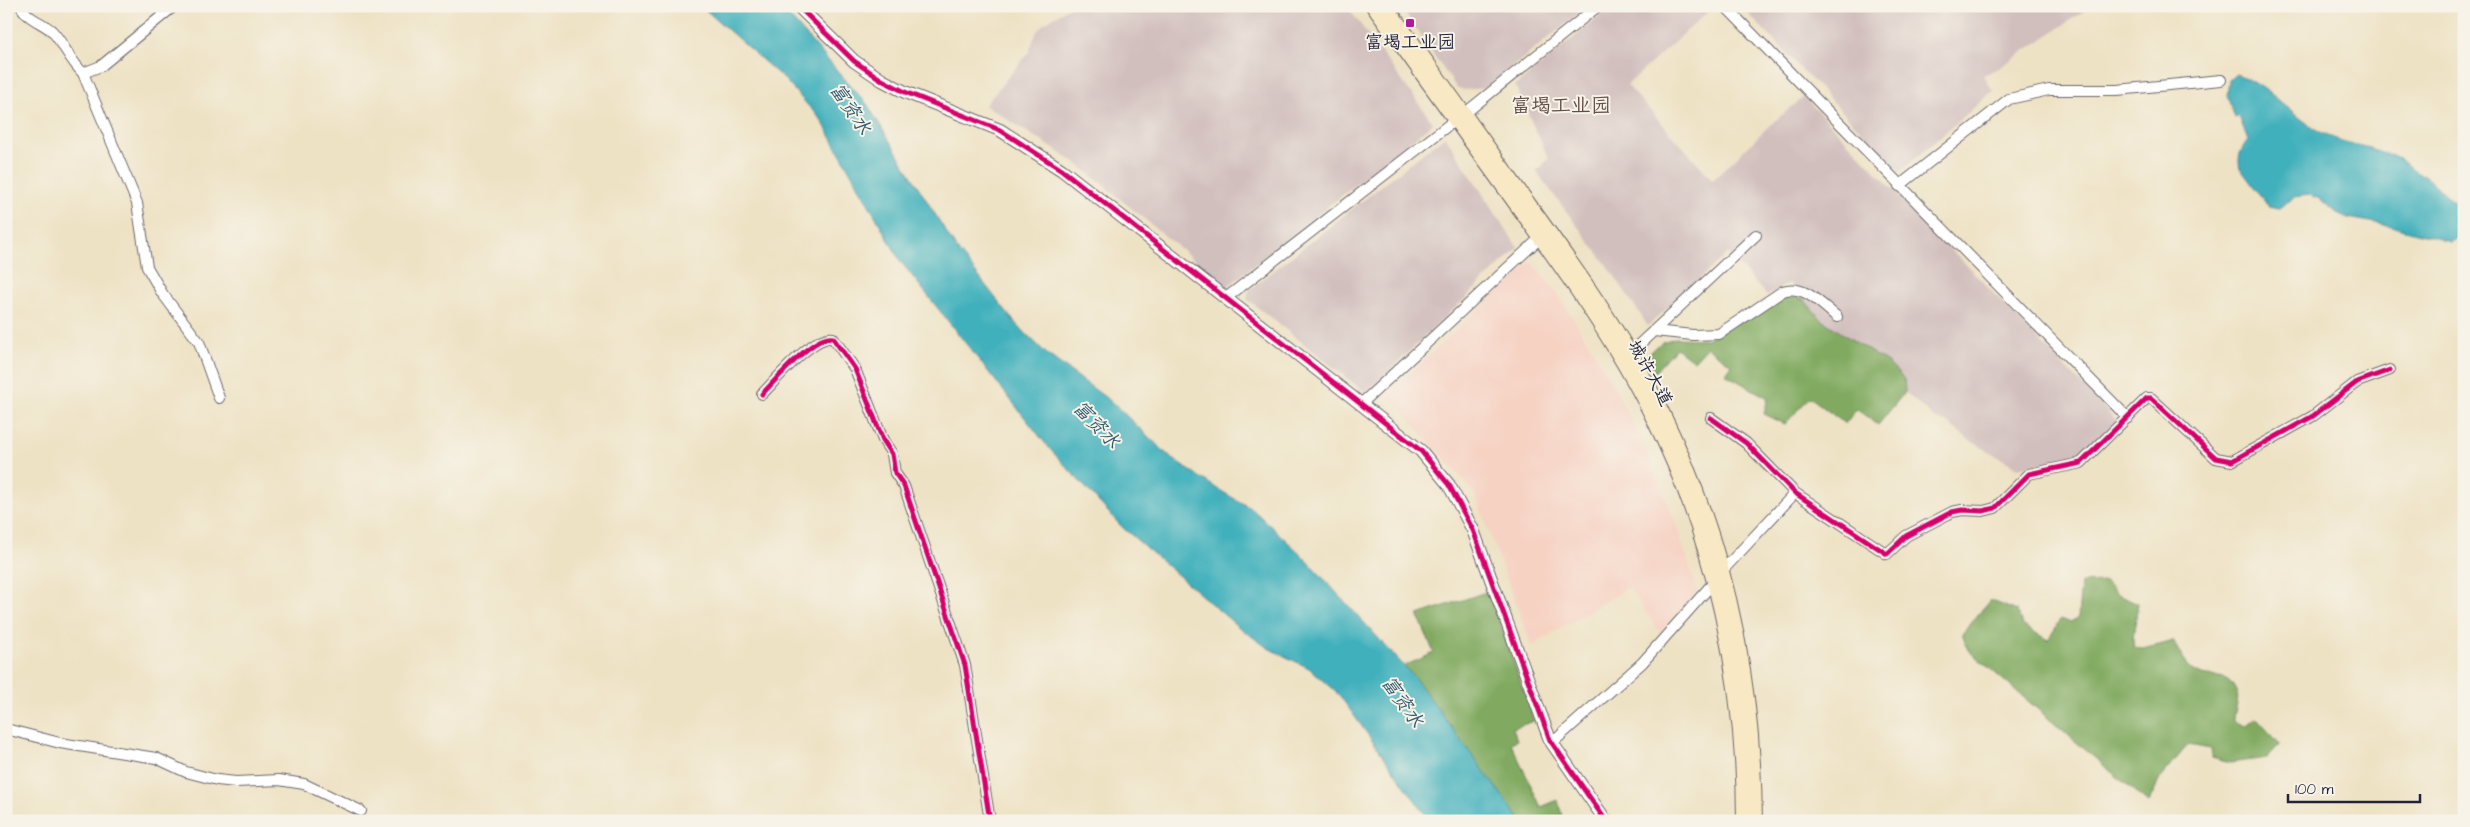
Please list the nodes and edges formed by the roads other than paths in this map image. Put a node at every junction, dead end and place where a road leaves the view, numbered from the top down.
1 (21, 6) edge
2 (174, 6) edge
3 (798, 6) edge
4 (1373, 6) edge
5 (1386, 6) edge
6 (1598, 6) edge
7 (1725, 6) edge
8 (83, 73) junction
9 (2221, 80) dead end
10 (1460, 117) junction
11 (1899, 186) junction
12 (1756, 235) dead end
13 (1540, 238) junction
14 (1226, 298) junction
15 (1837, 317) dead end
16 (1654, 331) junction
17 (1630, 353) junction
18 (2390, 370) dead end
19 (762, 394) dead end
20 (219, 398) dead end
21 (1361, 404) junction
22 (1711, 418) dead end
23 (2128, 418) junction
24 (1795, 493) junction
25 (1718, 577) junction
26 (6, 729) edge
27 (1552, 743) junction
28 (361, 811) dead end
29 (990, 821) edge
30 (1606, 821) edge
31 (1744, 821) edge
32 (1755, 821) edge

1 - 8 street
2 - 8 street
3 - 14 street
4 - 10 main road, 城许大道
5 - 10 main road, 城许大道
6 - 10 street
7 - 11 street
8 - 20 street
9 - 11 street
10 - 13 main road, 城许大道
10 - 14 street
10 - 17 main road, 城许大道
11 - 23 street
12 - 16 street
13 - 21 street
13 - 25 main road, 城许大道
14 - 21 street
15 - 16 street
16 - 17 street
17 - 25 main road, 城许大道
18 - 23 street
19 - 29 street
21 - 27 street
22 - 24 street
23 - 24 street
24 - 25 street
25 - 27 street
25 - 31 main road, 城许大道
25 - 32 main road, 城许大道
26 - 28 street
27 - 30 street

